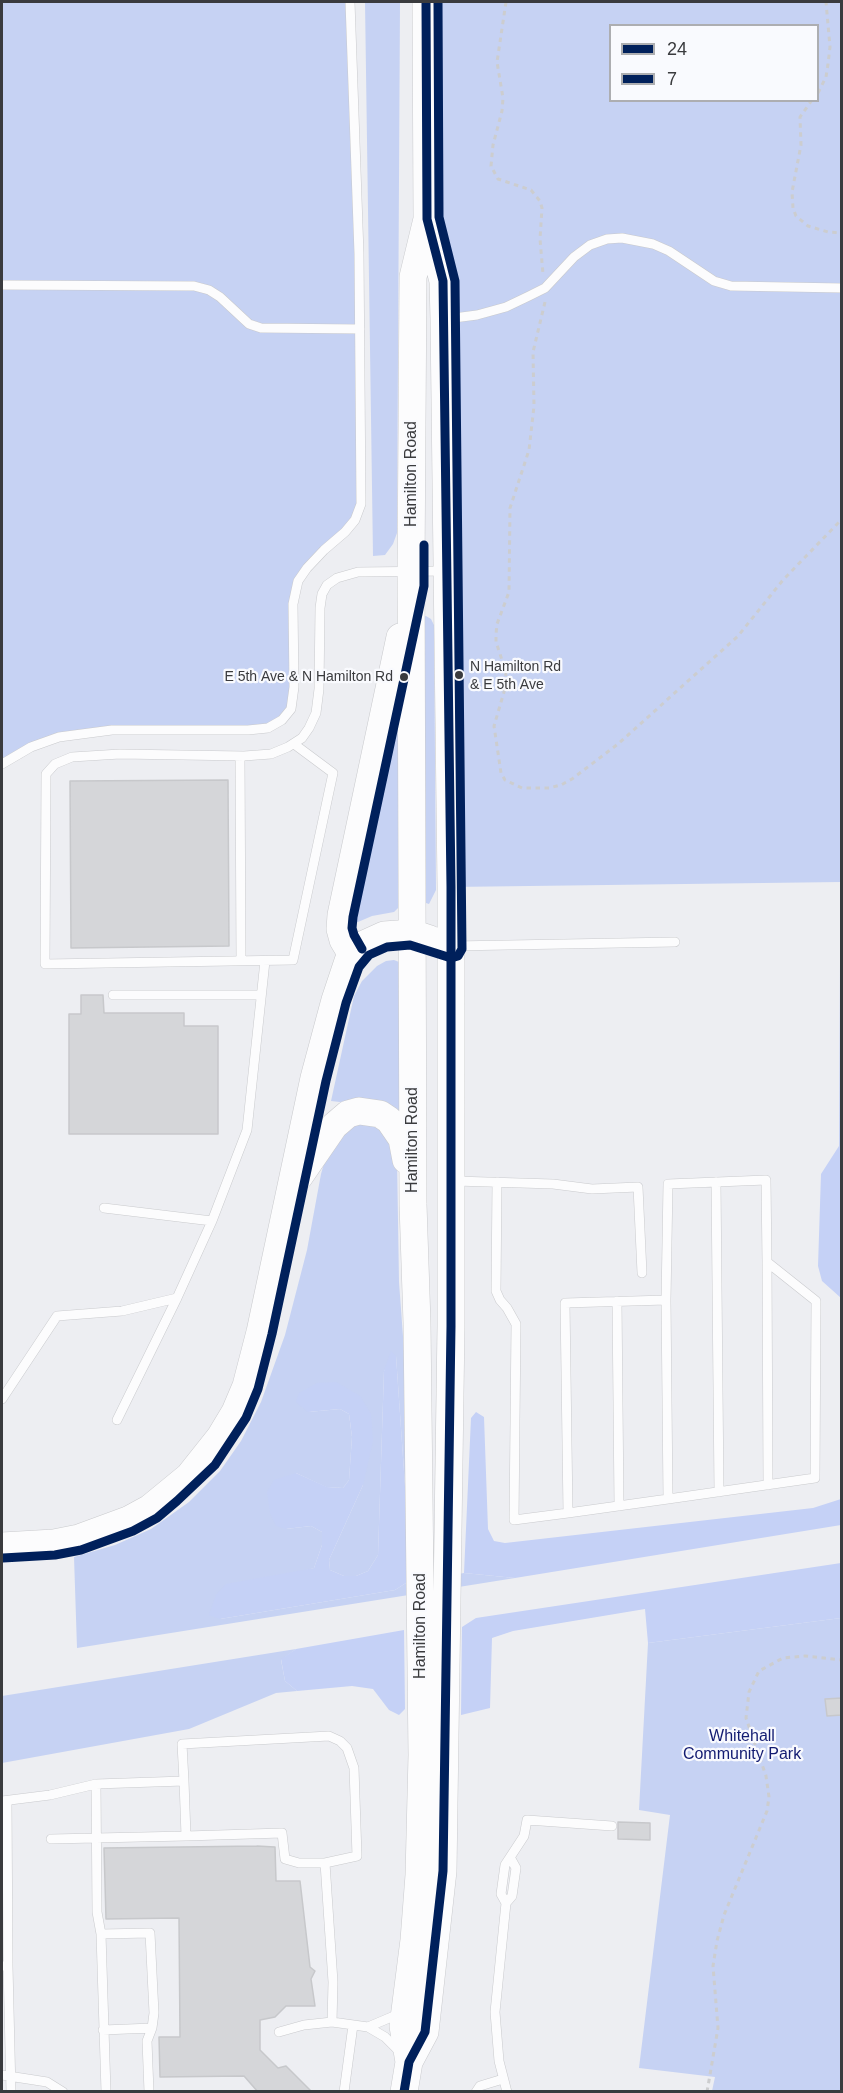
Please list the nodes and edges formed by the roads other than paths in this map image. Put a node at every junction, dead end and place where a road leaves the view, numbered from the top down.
1 (350, 2) edge
2 (426, 2) edge
3 (427, 219) junction
4 (2, 285) edge
5 (842, 288) edge
6 (444, 319) junction
7 (360, 329) junction
8 (447, 571) junction
9 (412, 577) junction
10 (294, 744) junction
11 (240, 756) junction
12 (2, 764) edge
13 (412, 933) junction
14 (675, 942) dead end
15 (451, 946) junction
16 (352, 955) junction
17 (241, 961) junction
18 (265, 961) junction
19 (112, 995) dead end
20 (261, 995) junction
21 (452, 1181) junction
22 (497, 1182) junction
23 (716, 1182) junction
24 (290, 1191) junction
25 (413, 1204) junction
26 (104, 1208) dead end
27 (212, 1221) junction
28 (767, 1262) junction
29 (642, 1273) dead end
30 (177, 1298) junction
31 (666, 1300) junction
32 (617, 1301) junction
33 (2, 1399) edge
34 (117, 1420) dead end
35 (768, 1485) junction
36 (719, 1492) junction
37 (668, 1499) junction
38 (619, 1506) junction
39 (568, 1513) junction
40 (2, 1546) edge
41 (184, 1781) junction
42 (96, 1784) junction
43 (4, 1801) edge
44 (612, 1826) dead end
45 (186, 1836) junction
46 (96, 1838) junction
47 (51, 1839) dead end
48 (325, 1863) junction
49 (101, 1934) junction
50 (5, 1966) edge
51 (405, 2010) junction
52 (332, 2022) junction
53 (353, 2025) junction
54 (368, 2027) junction
55 (152, 2028) junction
56 (103, 2030) junction
57 (279, 2032) dead end
58 (409, 2062) junction
59 (6, 2075) edge
60 (503, 2079) junction
61 (11, 2091) edge
62 (63, 2091) edge
63 (105, 2091) edge
64 (149, 2091) edge
65 (344, 2091) edge
66 (404, 2091) edge
67 (476, 2091) edge
68 (507, 2091) edge

1 - 7 lane
2 - 3 main road, Hamilton Road
3 - 6 main road, Hamilton Road
3 - 9 main road, Hamilton Road
4 - 7 lane
5 - 6 lane
6 - 8 main road, Hamilton Road
7 - 12 lane
8 - 9 lane
8 - 15 main road, Hamilton Road
9 - 10 lane
9 - 13 main road, Hamilton Road
9 - 16 main road
10 - 11 lane
10 - 18 lane
11 - 17 lane
11 - 17 lane
13 - 15 main road
13 - 16 main road
13 - 25 main road, Hamilton Road
14 - 15 lane
15 - 21 main road, Hamilton Road
16 - 24 main road
17 - 18 lane
18 - 20 lane
19 - 20 lane
20 - 27 lane
21 - 22 lane
21 - 58 main road, Hamilton Road
22 - 29 lane
22 - 39 lane
23 - 28 lane
23 - 31 lane
23 - 36 lane
24 - 25 main road
24 - 40 main road
25 - 51 main road, Hamilton Road
26 - 27 lane
27 - 30 lane
28 - 35 lane
28 - 35 lane
30 - 33 lane
30 - 34 lane
31 - 32 lane
31 - 37 lane
32 - 38 lane
32 - 39 lane
35 - 36 lane
36 - 37 lane
37 - 38 lane
38 - 39 lane
41 - 42 lane
41 - 45 lane
41 - 48 lane
42 - 43 lane
42 - 46 lane
43 - 50 lane
44 - 60 lane
45 - 46 lane
45 - 48 lane
46 - 47 lane
46 - 49 lane
48 - 52 lane
49 - 55 lane
49 - 56 lane
50 - 59 lane
51 - 54 lane
51 - 58 main road, Hamilton Road
52 - 53 lane
52 - 57 lane
53 - 54 lane
53 - 65 lane
54 - 58 lane
55 - 56 lane
55 - 64 lane
56 - 63 lane
58 - 66 main road, Hamilton Road
59 - 61 lane
59 - 62 lane
60 - 67 lane
60 - 68 lane

